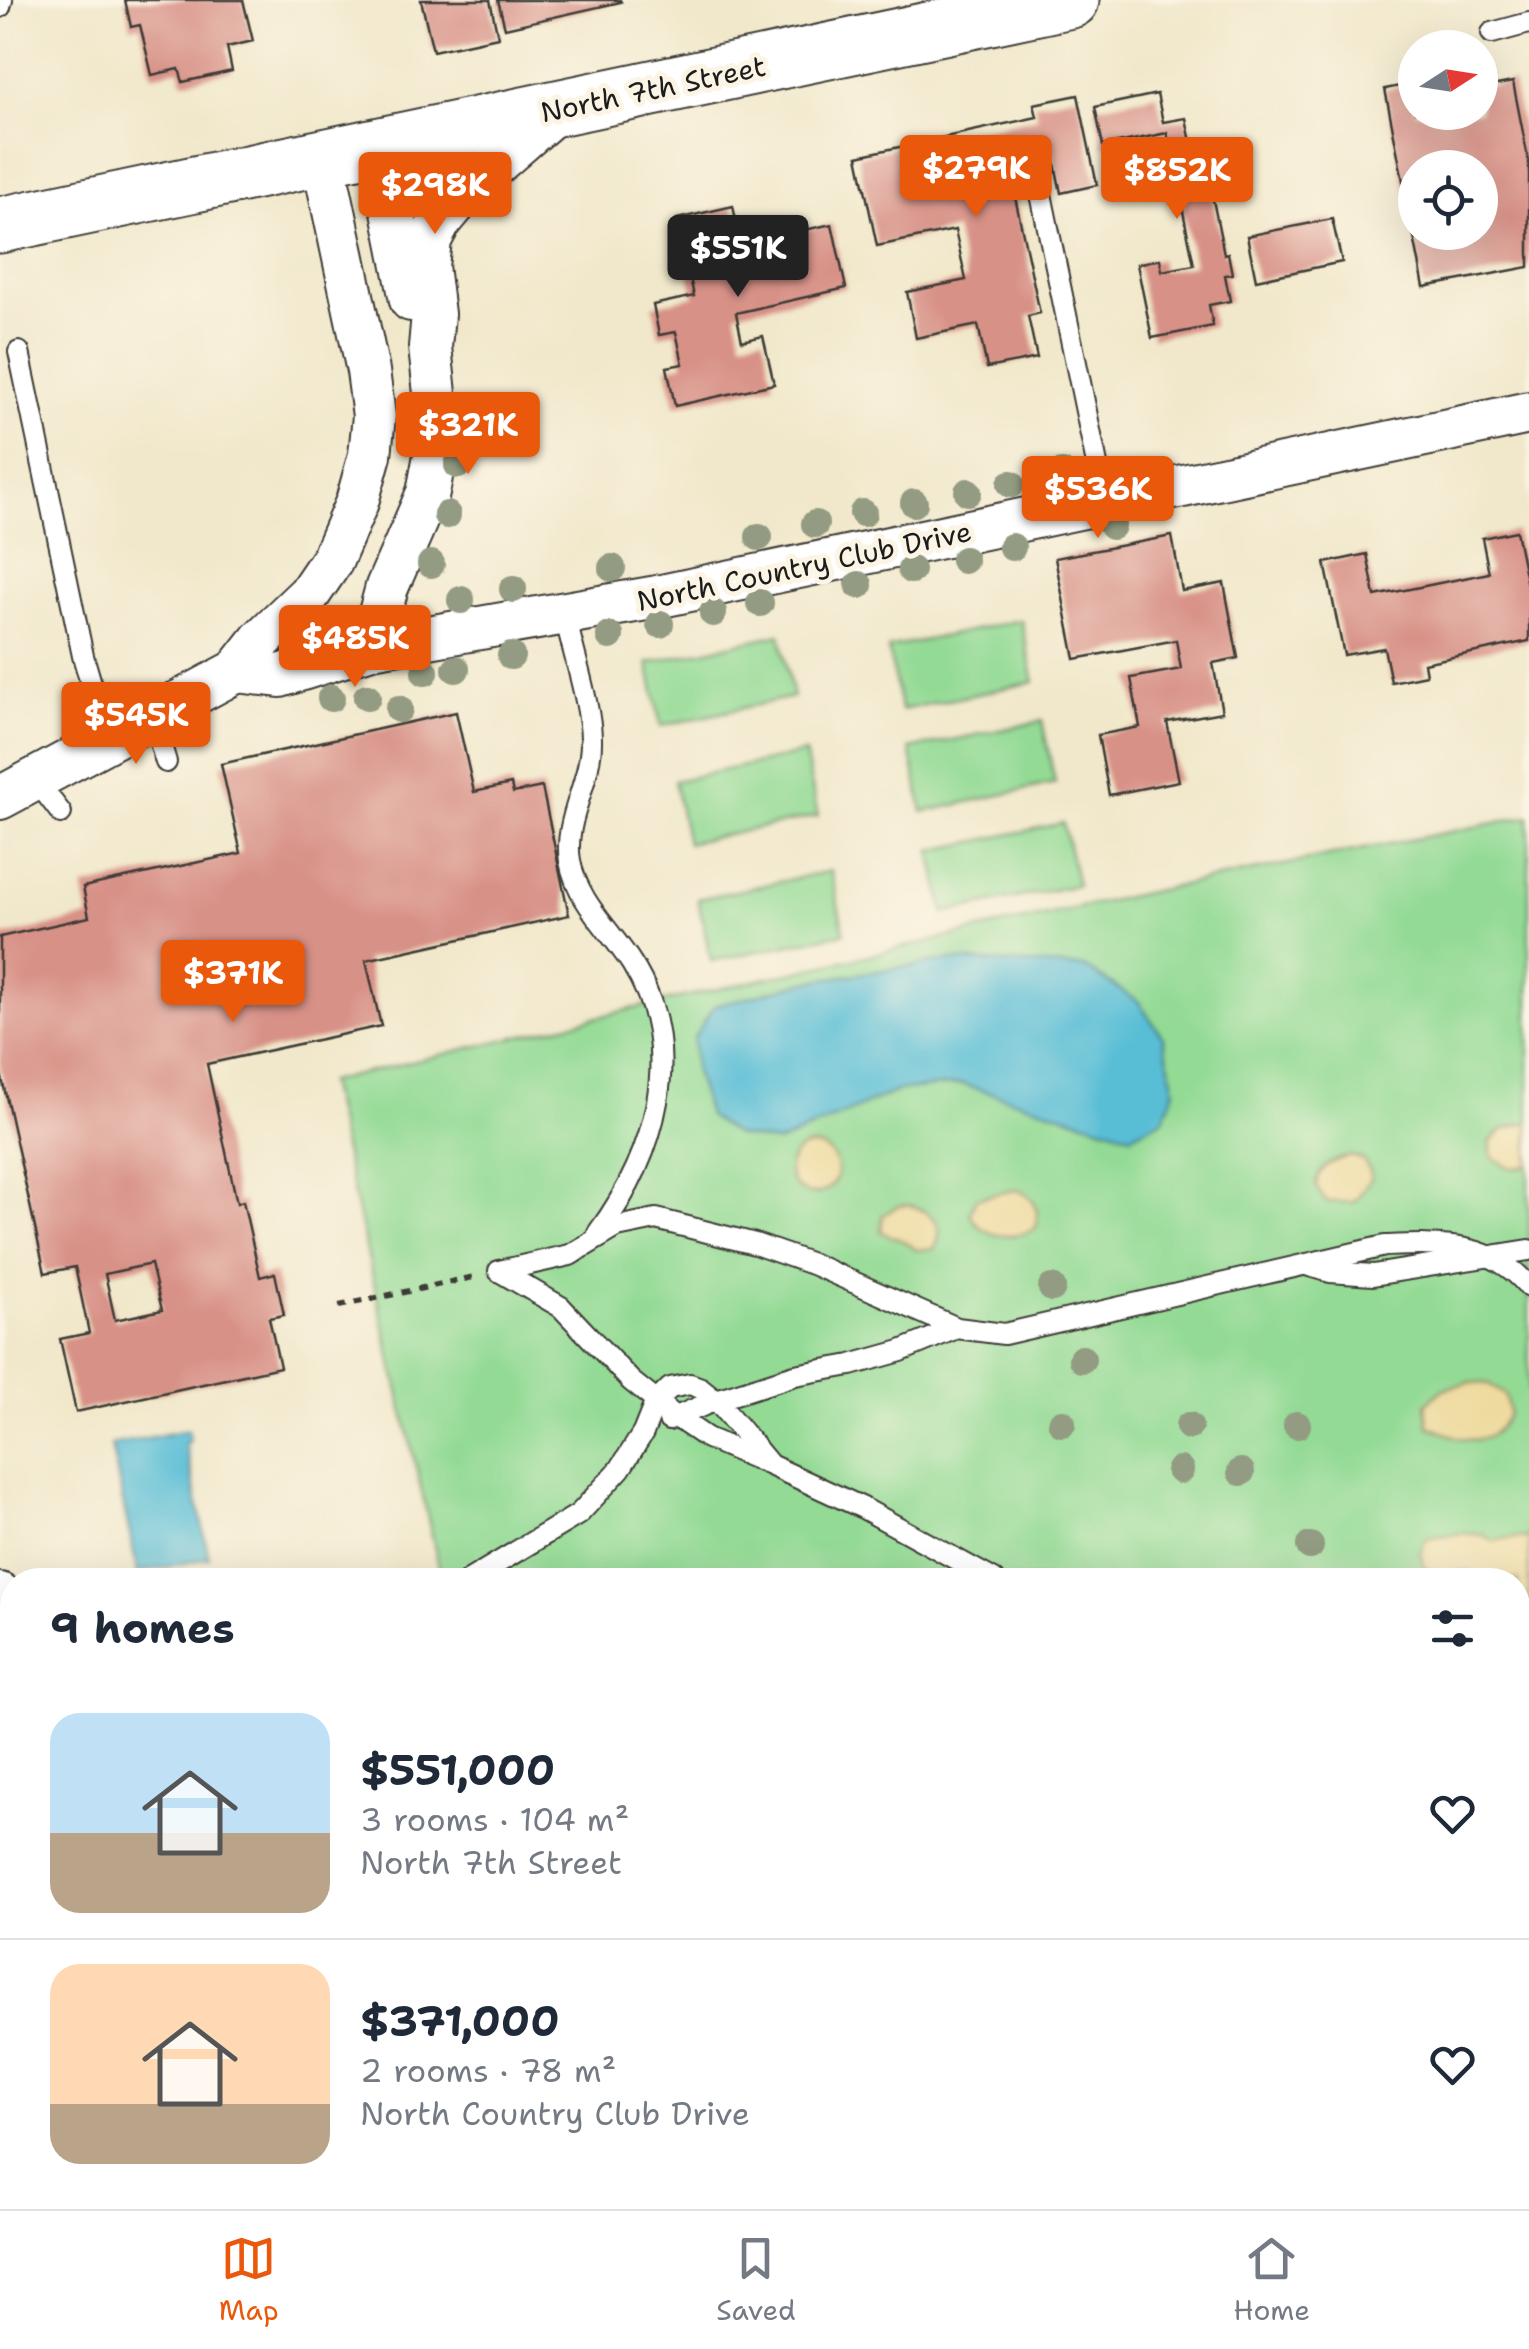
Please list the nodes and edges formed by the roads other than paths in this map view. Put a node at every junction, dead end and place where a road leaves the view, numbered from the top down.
1 (2, 0) edge
2 (1071, 0) edge
3 (0, 8) edge
4 (1529, 23) edge
5 (1498, 31) edge
6 (560, 108) junction
7 (380, 146) junction
8 (323, 158) junction
9 (1035, 165) dead end
10 (1, 217) edge
11 (430, 347) junction
12 (19, 352) dead end
13 (1529, 413) edge
14 (370, 451) junction
15 (434, 461) junction
16 (1106, 503) junction
17 (332, 560) junction
18 (387, 588) junction
19 (565, 615) junction
20 (371, 647) junction
21 (237, 671) junction
22 (152, 716) junction
23 (108, 741) junction
24 (166, 762) dead end
25 (18, 789) edge
26 (62, 813) dead end
27 (590, 1242) junction
28 (562, 1257) junction
29 (1524, 1265) edge
30 (561, 1307) junction
31 (957, 1328) junction
32 (716, 1400) junction
33 (655, 1403) junction
34 (676, 1418) junction
35 (643, 1433) junction
36 (770, 1465) junction
37 (489, 1568) edge
38 (973, 1568) edge

1 - 3 lane
2 - 6 main road, North 7th Street
4 - 5 lane
6 - 7 main road, North 7th Street
6 - 11 street
7 - 8 main road, North 7th Street
7 - 11 street
8 - 10 main road, North 7th Street
8 - 14 street
9 - 16 lane
11 - 15 street
12 - 23 lane
13 - 16 street, North Country Club Drive
14 - 15 street
14 - 17 street
15 - 18 street
16 - 19 street, North Country Club Drive
17 - 18 street
17 - 21 street
18 - 20 street
19 - 20 street, North Country Club Drive
19 - 27 lane
20 - 21 street, North Country Club Drive
21 - 22 street
22 - 23 street
22 - 24 lane
23 - 25 street
25 - 26 lane
27 - 28 lane
27 - 31 lane
28 - 30 lane
28 - 30 lane
29 - 31 lane
30 - 33 lane
31 - 32 lane
32 - 33 lane
32 - 34 lane
32 - 36 lane
33 - 34 lane
33 - 35 lane
34 - 35 lane
34 - 36 lane
35 - 37 lane
36 - 38 lane

